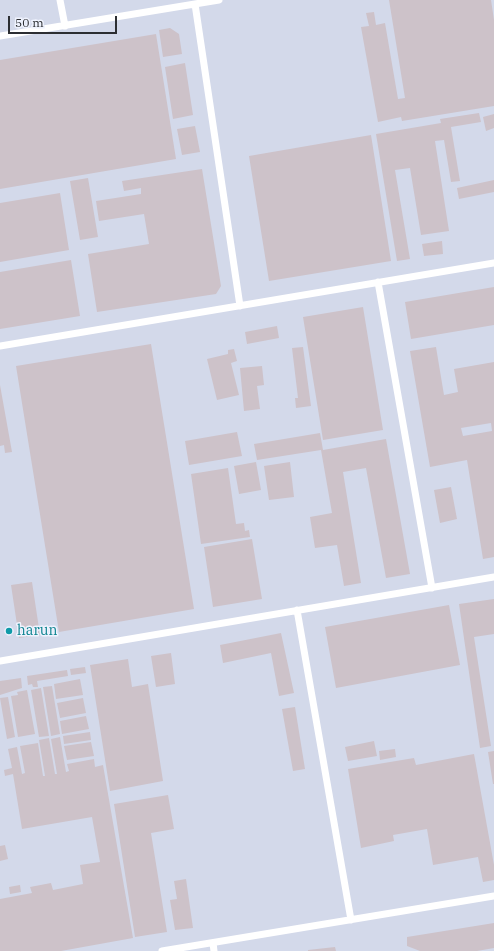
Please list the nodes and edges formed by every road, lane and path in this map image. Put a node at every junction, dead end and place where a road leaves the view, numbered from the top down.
1 (60, 0) edge
2 (219, 0) edge
3 (195, 4) junction
4 (65, 26) junction
5 (0, 36) edge
6 (494, 263) edge
7 (378, 282) junction
8 (240, 306) junction
9 (0, 346) edge
10 (494, 577) edge
11 (432, 588) junction
12 (297, 610) junction
13 (0, 661) edge
14 (494, 896) edge
15 (351, 920) junction
16 (213, 942) junction
17 (162, 951) edge
18 (214, 951) edge

1 - 4 lane
2 - 3 lane
3 - 4 lane
3 - 8 lane
4 - 5 lane
6 - 7 lane
7 - 8 lane
7 - 11 lane
8 - 9 lane
10 - 11 lane
11 - 12 lane
12 - 13 lane
12 - 15 lane
14 - 15 lane
15 - 16 lane
16 - 17 lane
16 - 18 lane

